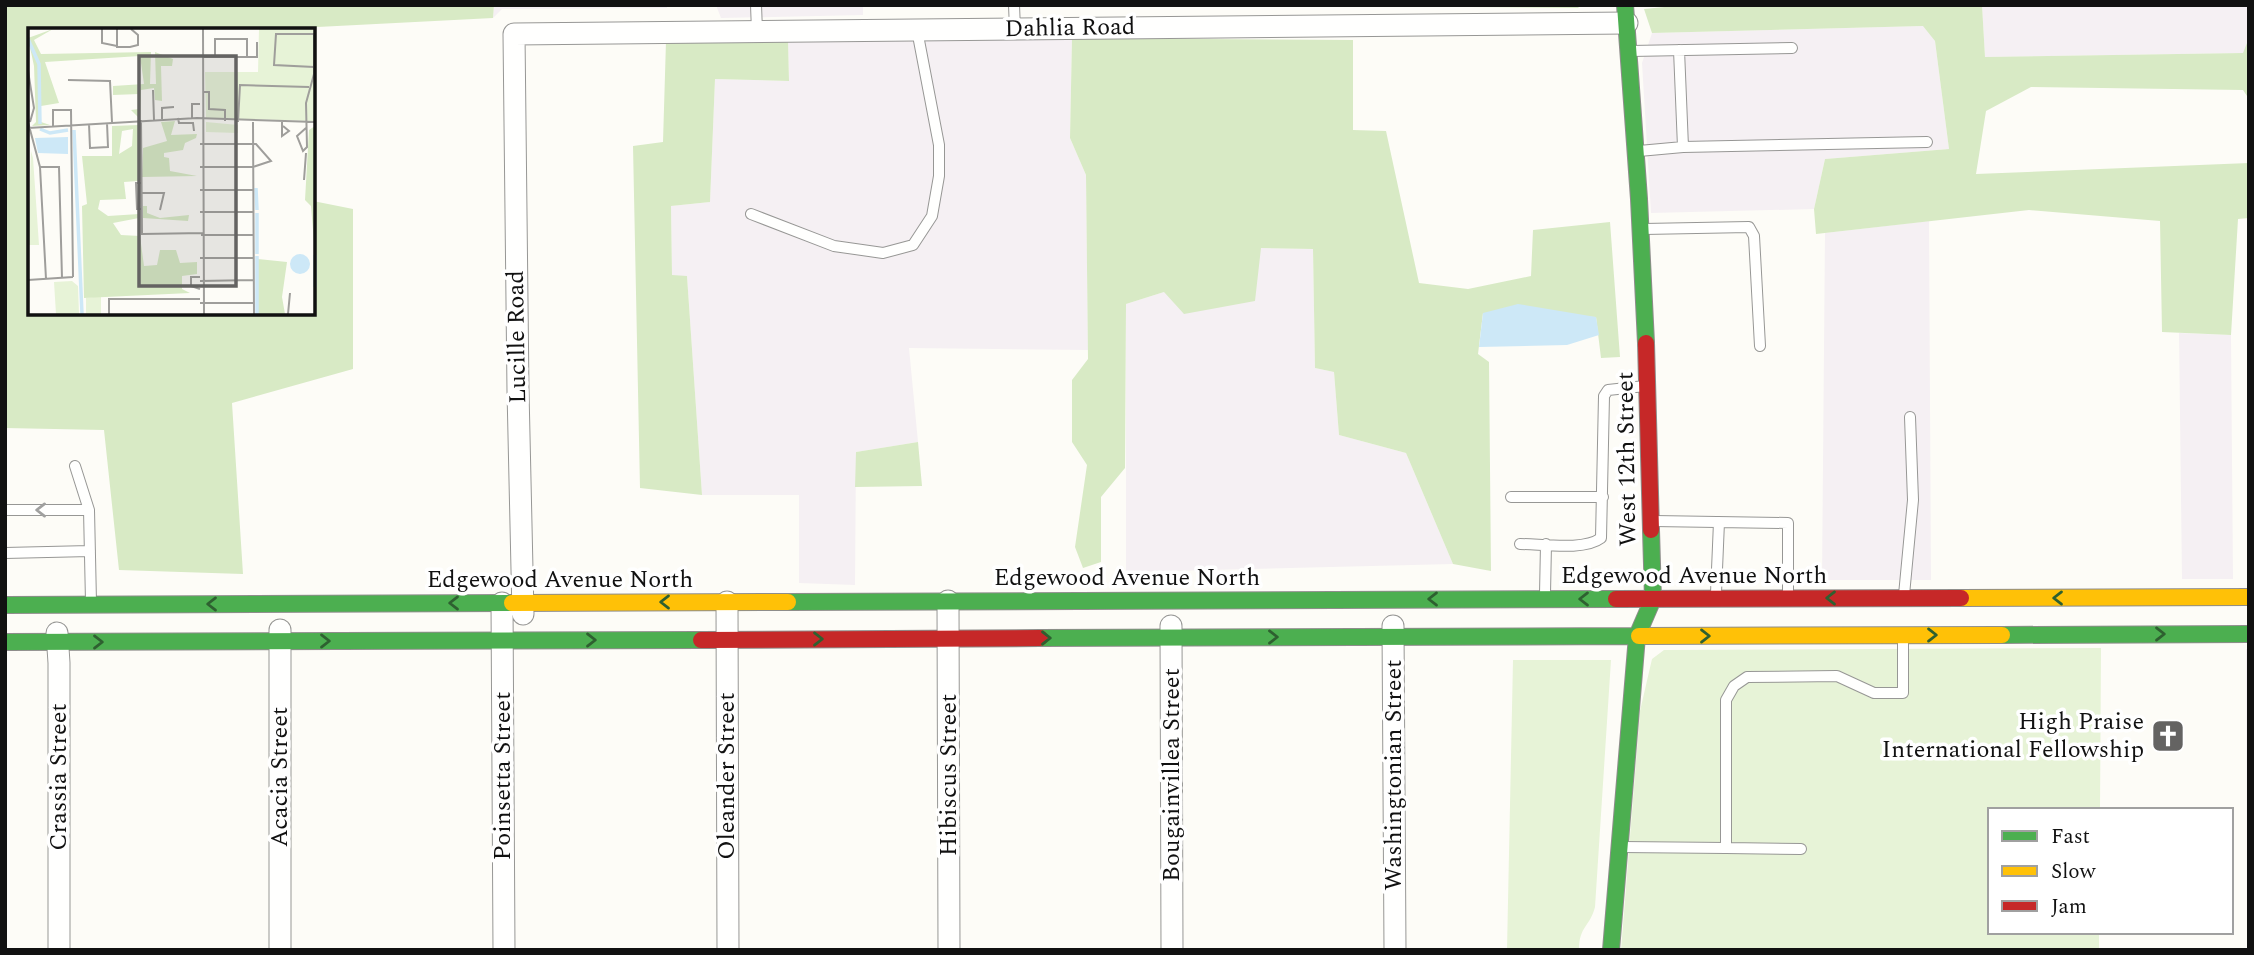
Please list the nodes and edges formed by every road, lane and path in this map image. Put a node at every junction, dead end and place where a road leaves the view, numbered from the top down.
1 (756, 5) edge
2 (1014, 5) edge
3 (1626, 14) edge
4 (1014, 29) junction
5 (917, 30) junction
6 (757, 31) junction
7 (514, 34) joint
8 (1792, 48) dead end
9 (1679, 50) junction
10 (1629, 51) junction
11 (1927, 142) dead end
12 (1683, 146) junction
13 (1636, 152) junction
14 (751, 214) dead end
15 (1641, 229) junction
16 (1760, 346) dead end
17 (1648, 386) junction
18 (1910, 417) dead end
19 (75, 466) dead end
20 (1603, 496) junction
21 (1511, 497) dead end
22 (5, 510) edge
23 (89, 510) junction
24 (1651, 522) junction
25 (1719, 522) junction
26 (1520, 544) dead end
27 (1546, 544) junction
28 (90, 551) junction
29 (5, 553) edge
30 (2093, 597) junction
31 (2249, 597) edge
32 (1653, 598) junction
33 (1716, 598) junction
34 (1788, 598) junction
35 (1904, 598) junction
36 (1392, 599) junction
37 (1545, 599) junction
38 (1172, 600) junction
39 (948, 601) junction
40 (727, 602) junction
41 (512, 603) junction
42 (92, 604) junction
43 (280, 604) junction
44 (5, 605) edge
45 (56, 605) junction
46 (2249, 634) edge
47 (1903, 635) junction
48 (2093, 635) junction
49 (1637, 636) junction
50 (1393, 637) junction
51 (948, 638) junction
52 (1171, 638) junction
53 (727, 639) junction
54 (513, 640) junction
55 (280, 641) junction
56 (5, 642) edge
57 (57, 642) junction
58 (1619, 847) junction
59 (1726, 848) junction
60 (1801, 849) dead end
61 (59, 950) edge
62 (280, 950) edge
63 (504, 950) edge
64 (728, 950) edge
65 (949, 950) edge
66 (1172, 950) edge
67 (1395, 950) edge
68 (1611, 950) edge

1 - 6 lane
2 - 4 lane
3 - 4 street, Dahlia Road
3 - 10 main road, West 12th Street
4 - 5 street, Dahlia Road
5 - 6 street, Dahlia Road
5 - 14 lane
6 - 7 street, Dahlia Road
7 - 41 street, Lucille Road
8 - 9 lane
9 - 10 lane
9 - 12 lane
10 - 13 main road, West 12th Street
11 - 12 lane
12 - 13 lane
13 - 15 main road, West 12th Street
15 - 16 lane
15 - 17 main road, West 12th Street
17 - 20 lane
17 - 24 main road, West 12th Street
18 - 35 lane
19 - 23 lane
20 - 21 lane
20 - 27 lane
23 -> 22 lane
23 - 28 lane
24 - 25 lane
24 - 32 main road, West 12th Street
25 - 33 lane
25 - 34 lane
26 - 27 lane
27 - 37 lane
28 - 29 lane
28 - 42 lane
30 - 31 main road, Edgewood Avenue North
30 -> 35 main road, Edgewood Avenue North
30 - 48 street
32 - 33 main road, Edgewood Avenue North
32 -> 37 main road, Edgewood Avenue North
32 - 49 main road, West 12th Street
33 - 34 main road, Edgewood Avenue North
35 -> 34 main road, Edgewood Avenue North
37 -> 36 main road, Edgewood Avenue North
36 - 38 main road, Edgewood Avenue North
36 - 50 street, Washingtonian Street
38 - 39 main road, Edgewood Avenue North
38 - 52 street, Bougainvillea Street
39 - 40 main road, Edgewood Avenue North
39 - 51 street, Hibiscus Street
40 -> 41 main road, Edgewood Avenue North
40 - 53 street, Oleander Street
41 -> 43 main road, Edgewood Avenue North
41 - 54 street, Lucille Road
43 -> 42 main road, Edgewood Avenue North
42 - 45 main road, Edgewood Avenue North
43 - 55 street, Acacia Street
44 - 45 main road, Edgewood Avenue North
45 - 57 street, Crassia Street
48 -> 46 main road
47 -> 48 main road
49 -> 47 main road
47 - 59 lane
49 - 50 main road
49 - 58 main road, West 12th Street
52 -> 50 main road
50 - 67 street, Washingtonian Street
51 -> 52 main road
53 -> 51 main road
51 - 65 street, Hibiscus Street
52 - 66 street, Bougainvillea Street
54 -> 53 main road
53 - 64 street, Oleander Street
55 -> 54 main road
54 - 63 street, Poinsetta Street
57 -> 55 main road
55 - 62 street, Acacia Street
56 - 57 main road
57 - 61 street, Crassia Street
58 - 59 lane
58 - 68 main road, West 12th Street
59 - 60 lane

